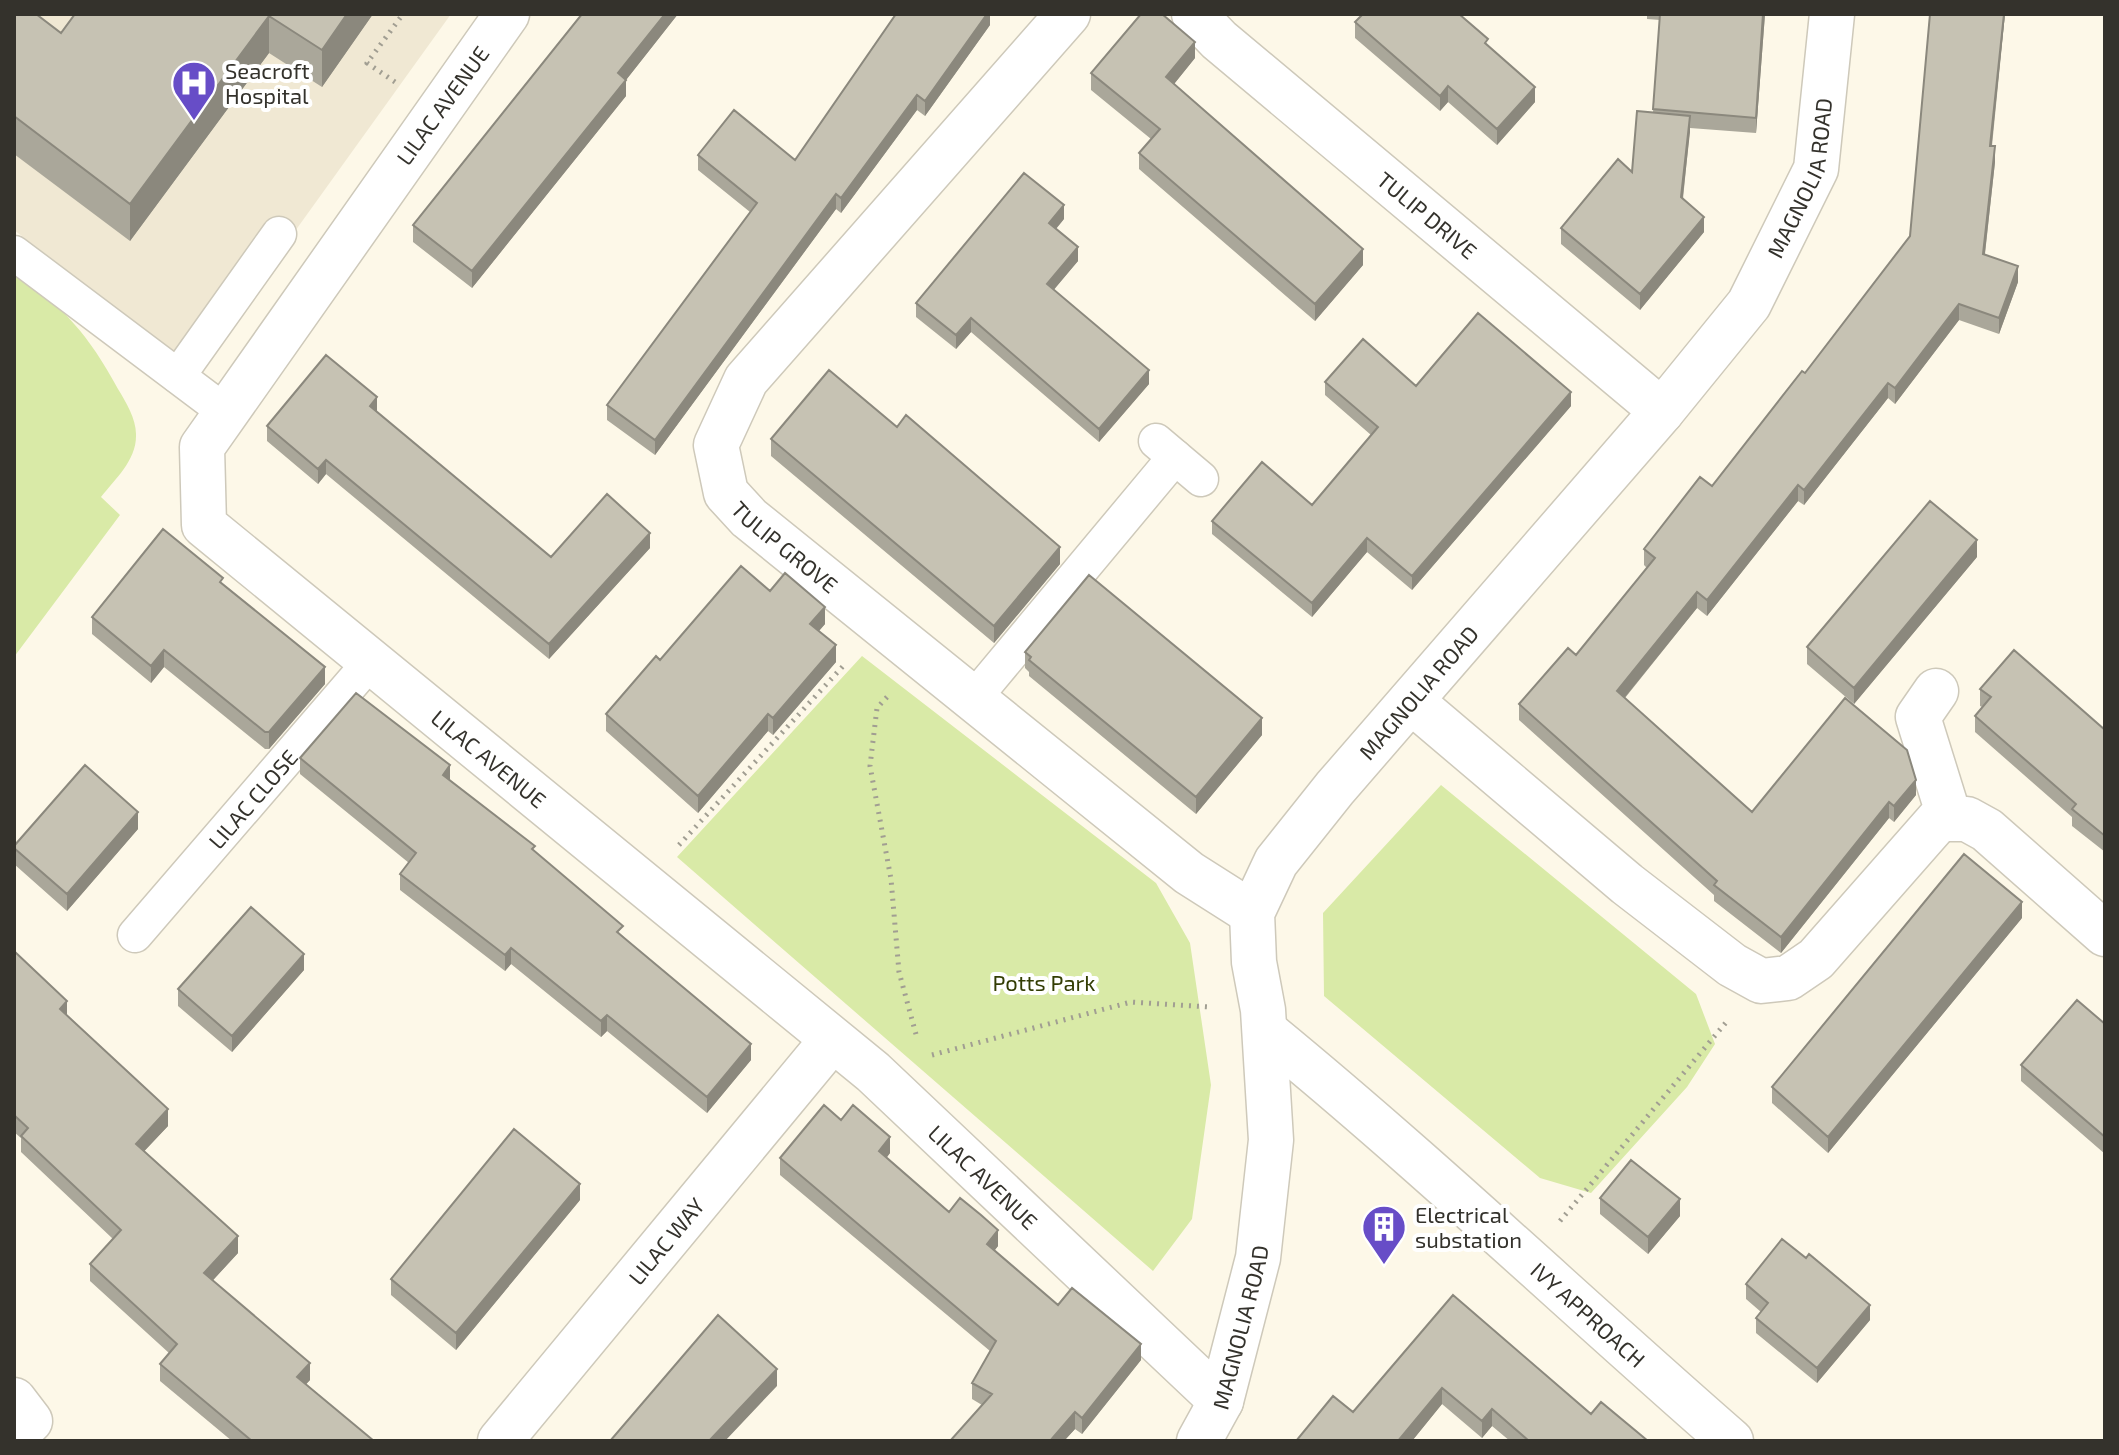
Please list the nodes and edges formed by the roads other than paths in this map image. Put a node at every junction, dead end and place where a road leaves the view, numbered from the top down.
1 (507, 14) edge
2 (1068, 14) edge
3 (1194, 14) edge
4 (1832, 14) edge
5 (279, 234) dead end
6 (14, 253) edge
7 (178, 376) junction
8 (1662, 411) junction
9 (228, 414) junction
10 (1201, 479) dead end
11 (371, 661) junction
12 (1936, 691) dead end
13 (974, 698) junction
14 (1411, 701) junction
15 (1940, 819) junction
16 (1252, 913) junction
17 (2105, 934) edge
18 (135, 935) dead end
19 (1264, 1020) junction
20 (832, 1040) junction
21 (1221, 1401) junction
22 (500, 1441) edge
23 (1199, 1441) edge
24 (1731, 1441) edge

1 - 9 street, LILAC AVENUE
2 - 13 street, TULIP GROVE
3 - 8 street, TULIP DRIVE
4 - 8 street, MAGNOLIA ROAD
5 - 7 lane
6 - 7 lane
7 - 9 lane
8 - 14 street, MAGNOLIA ROAD
9 - 11 street, LILAC AVENUE
10 - 13 lane
11 - 18 lane, LILAC CLOSE
11 - 20 street, LILAC AVENUE
12 - 15 street
13 - 16 street, TULIP GROVE
14 - 15 street
14 - 16 street, MAGNOLIA ROAD
15 - 17 street
16 - 19 street, MAGNOLIA ROAD
19 - 21 street, MAGNOLIA ROAD
19 - 24 street, IVY APPROACH
20 - 21 street, LILAC AVENUE
20 - 22 street, LILAC WAY
21 - 23 street, MAGNOLIA ROAD

